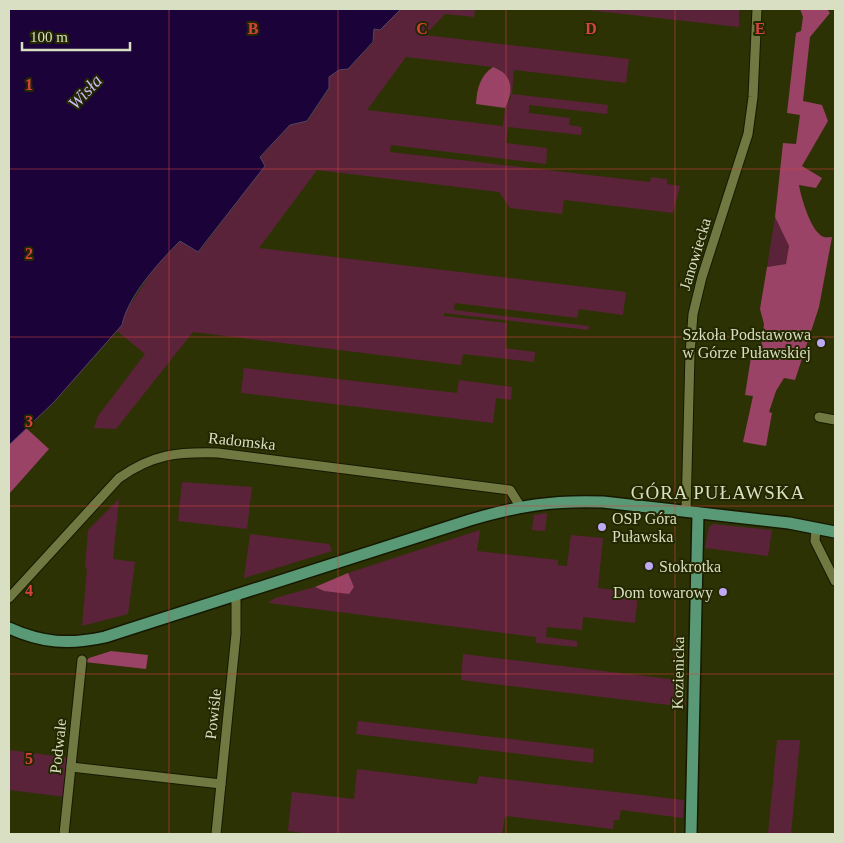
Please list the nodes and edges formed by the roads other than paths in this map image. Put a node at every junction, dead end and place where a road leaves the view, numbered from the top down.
1 (757, 9) edge
2 (819, 418) dead end
3 (835, 420) edge
4 (520, 506) junction
5 (692, 512) junction
6 (816, 528) junction
7 (835, 532) edge
8 (835, 582) edge
9 (236, 596) junction
10 (9, 598) edge
11 (9, 628) edge
12 (82, 660) dead end
13 (71, 767) junction
14 (221, 784) junction
15 (64, 834) edge
16 (216, 834) edge
17 (691, 834) edge

1 - 5 street, Janowiecka
2 - 3 street
4 - 5 main road
4 - 9 main road
4 - 10 street, Radomska
5 - 6 main road
5 - 17 main road, Kozienicka
6 - 7 main road
6 - 8 street
9 - 11 main road
9 - 14 street, Powiśle
12 - 13 street, Podwale
13 - 14 street
13 - 15 street, Podwale
14 - 16 street, Powiśle

